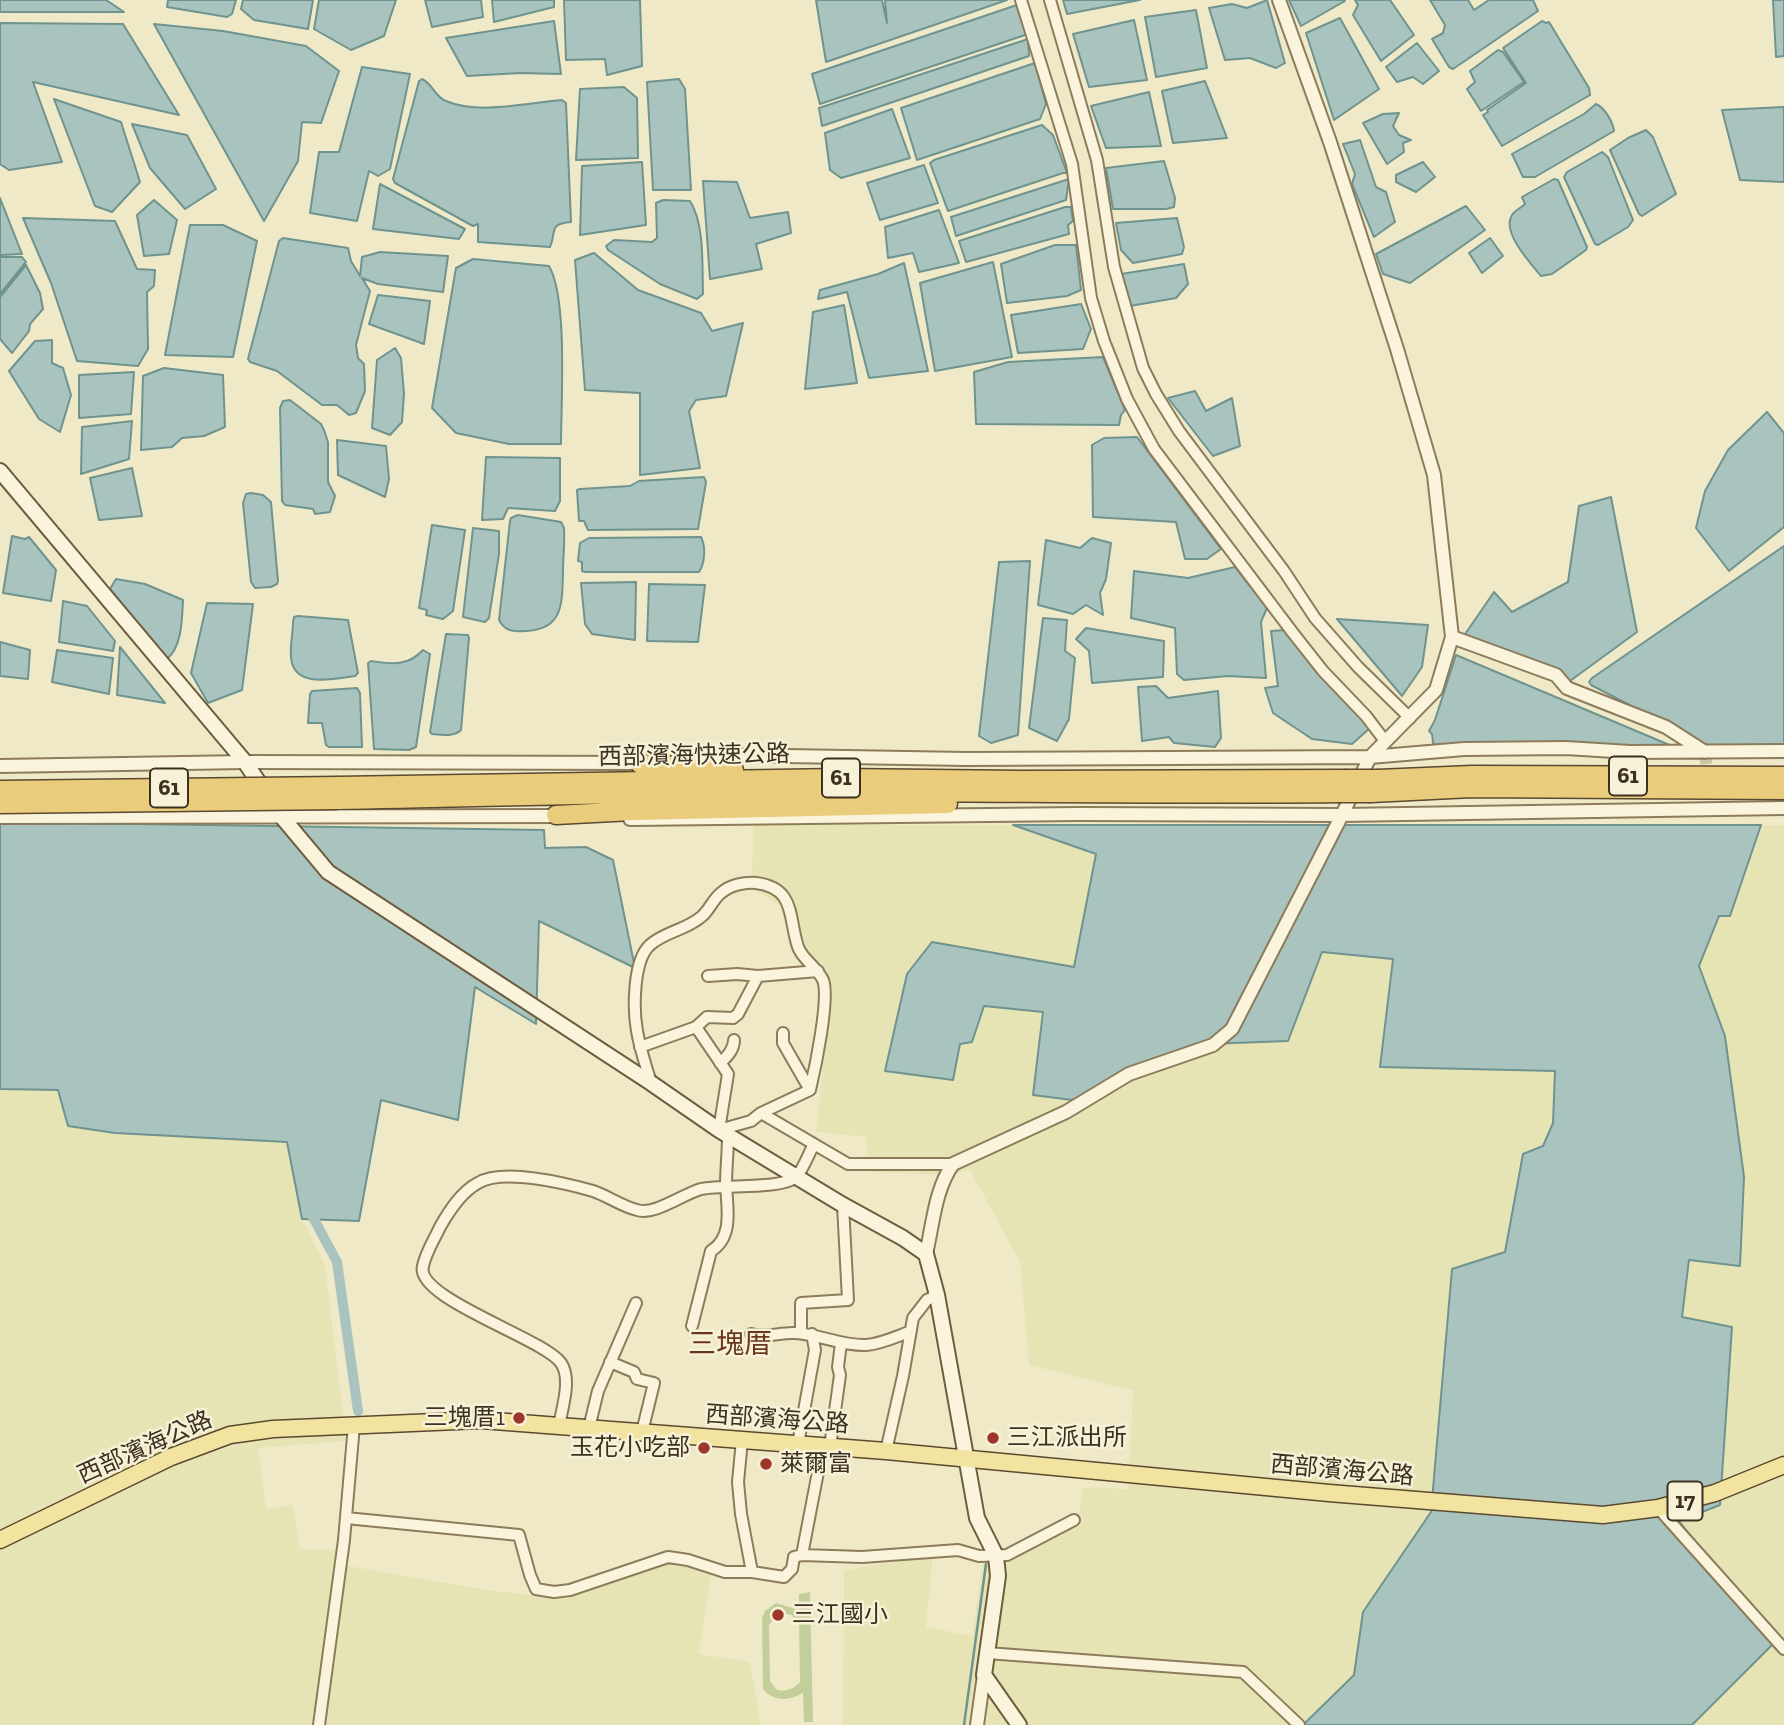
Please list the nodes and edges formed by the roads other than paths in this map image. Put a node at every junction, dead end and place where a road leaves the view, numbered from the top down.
1 (1021, 0) edge
2 (1050, 0) edge
3 (1279, 0) edge
4 (0, 471) edge
5 (1452, 637) junction
6 (1408, 721) junction
7 (1386, 739) junction
8 (1784, 751) edge
9 (1705, 752) junction
10 (1370, 757) junction
11 (245, 762) junction
12 (640, 764) junction
13 (0, 766) edge
14 (1784, 776) edge
15 (1476, 782) junction
16 (1374, 786) junction
17 (1161, 787) junction
18 (0, 790) edge
19 (1784, 790) edge
20 (337, 793) junction
21 (0, 804) edge
22 (1784, 808) edge
23 (556, 815) junction
24 (1342, 815) junction
25 (0, 817) edge
26 (282, 817) junction
27 (817, 971) junction
28 (708, 976) dead end
29 (758, 976) junction
30 (696, 1027) junction
31 (782, 1032) dead end
32 (734, 1040) dead end
33 (640, 1047) junction
34 (720, 1063) junction
35 (651, 1083) junction
36 (810, 1090) junction
37 (761, 1113) junction
38 (724, 1133) junction
39 (814, 1144) junction
40 (953, 1164) junction
41 (796, 1177) junction
42 (726, 1186) junction
43 (843, 1205) junction
44 (926, 1254) junction
45 (937, 1296) junction
46 (636, 1303) dead end
47 (692, 1326) dead end
48 (909, 1332) junction
49 (751, 1334) dead end
50 (807, 1334) junction
51 (841, 1343) junction
52 (610, 1362) junction
53 (354, 1425) junction
54 (559, 1426) junction
55 (589, 1428) junction
56 (642, 1432) junction
57 (742, 1440) junction
58 (798, 1444) junction
59 (826, 1447) junction
60 (886, 1451) junction
61 (967, 1458) junction
62 (1784, 1465) edge
63 (1658, 1508) junction
64 (346, 1518) junction
65 (1074, 1520) dead end
66 (0, 1540) edge
67 (802, 1555) junction
68 (996, 1556) junction
69 (752, 1572) junction
70 (1784, 1649) edge
71 (987, 1653) junction
72 (984, 1675) junction
73 (319, 1725) edge
74 (977, 1725) edge
75 (1019, 1725) edge
76 (1299, 1725) edge

1 - 7 street
2 - 6 street
3 - 5 street
4 - 11 main road
5 - 6 street
5 - 9 street
6 - 7 street
7 - 10 street
8 - 9 street
9 - 10 street
10 - 12 street
10 - 24 street
11 - 12 street
11 - 13 street
11 - 26 main road
12 - 17 highway
14 - 15 highway, 61
15 - 16 highway, 61
15 - 16 highway, 61
15 - 19 highway, 61
16 - 17 highway, 西部濱海快速公路 / 61, bridge
17 - 20 highway, 西部濱海快速公路 / 61
17 - 23 highway
18 - 20 highway, 61, bridge
20 - 21 highway, 61, bridge
22 - 24 street
23 - 24 street
23 - 26 street
24 - 40 street
25 - 26 street
26 - 35 main road
27 - 29 street
27 - 33 street
27 - 36 street
28 - 29 street
29 - 30 street
30 - 33 street
30 - 34 street
31 - 36 street
32 - 34 street
33 - 35 street
34 - 38 street
35 - 38 main road
36 - 37 street
37 - 38 street
37 - 39 street
38 - 41 main road
38 - 42 street
39 - 40 street
39 - 41 street
40 - 44 street
41 - 42 street
41 - 43 main road
42 - 47 street
42 - 54 street
43 - 44 main road
43 - 50 street
44 - 45 main road
45 - 48 street
45 - 61 main road
46 - 52 street
48 - 51 street
48 - 60 street
49 - 50 street
50 - 51 street
50 - 58 street
51 - 59 street
52 - 55 street
52 - 56 street
53 - 54 main road, 西部濱海公路 / 17
53 - 64 street
53 - 66 main road, 西部濱海公路 / 17
54 - 55 main road, 西部濱海公路 / 17
55 - 56 main road, 西部濱海公路 / 17
56 - 57 main road, 西部濱海公路 / 17
57 - 58 main road, 西部濱海公路 / 17
57 - 69 street
58 - 59 main road, 西部濱海公路 / 17
59 - 60 main road, 西部濱海公路 / 17
59 - 67 street
60 - 61 main road, 西部濱海公路 / 17
61 - 63 main road, 西部濱海公路 / 17
61 - 68 main road
62 - 63 main road, 西部濱海公路 / 17
63 - 70 street
64 - 69 street
64 - 73 street
65 - 68 street
67 - 68 street
67 - 69 street
68 - 71 main road
71 - 72 main road
71 - 76 street
72 - 74 street
72 - 75 main road

